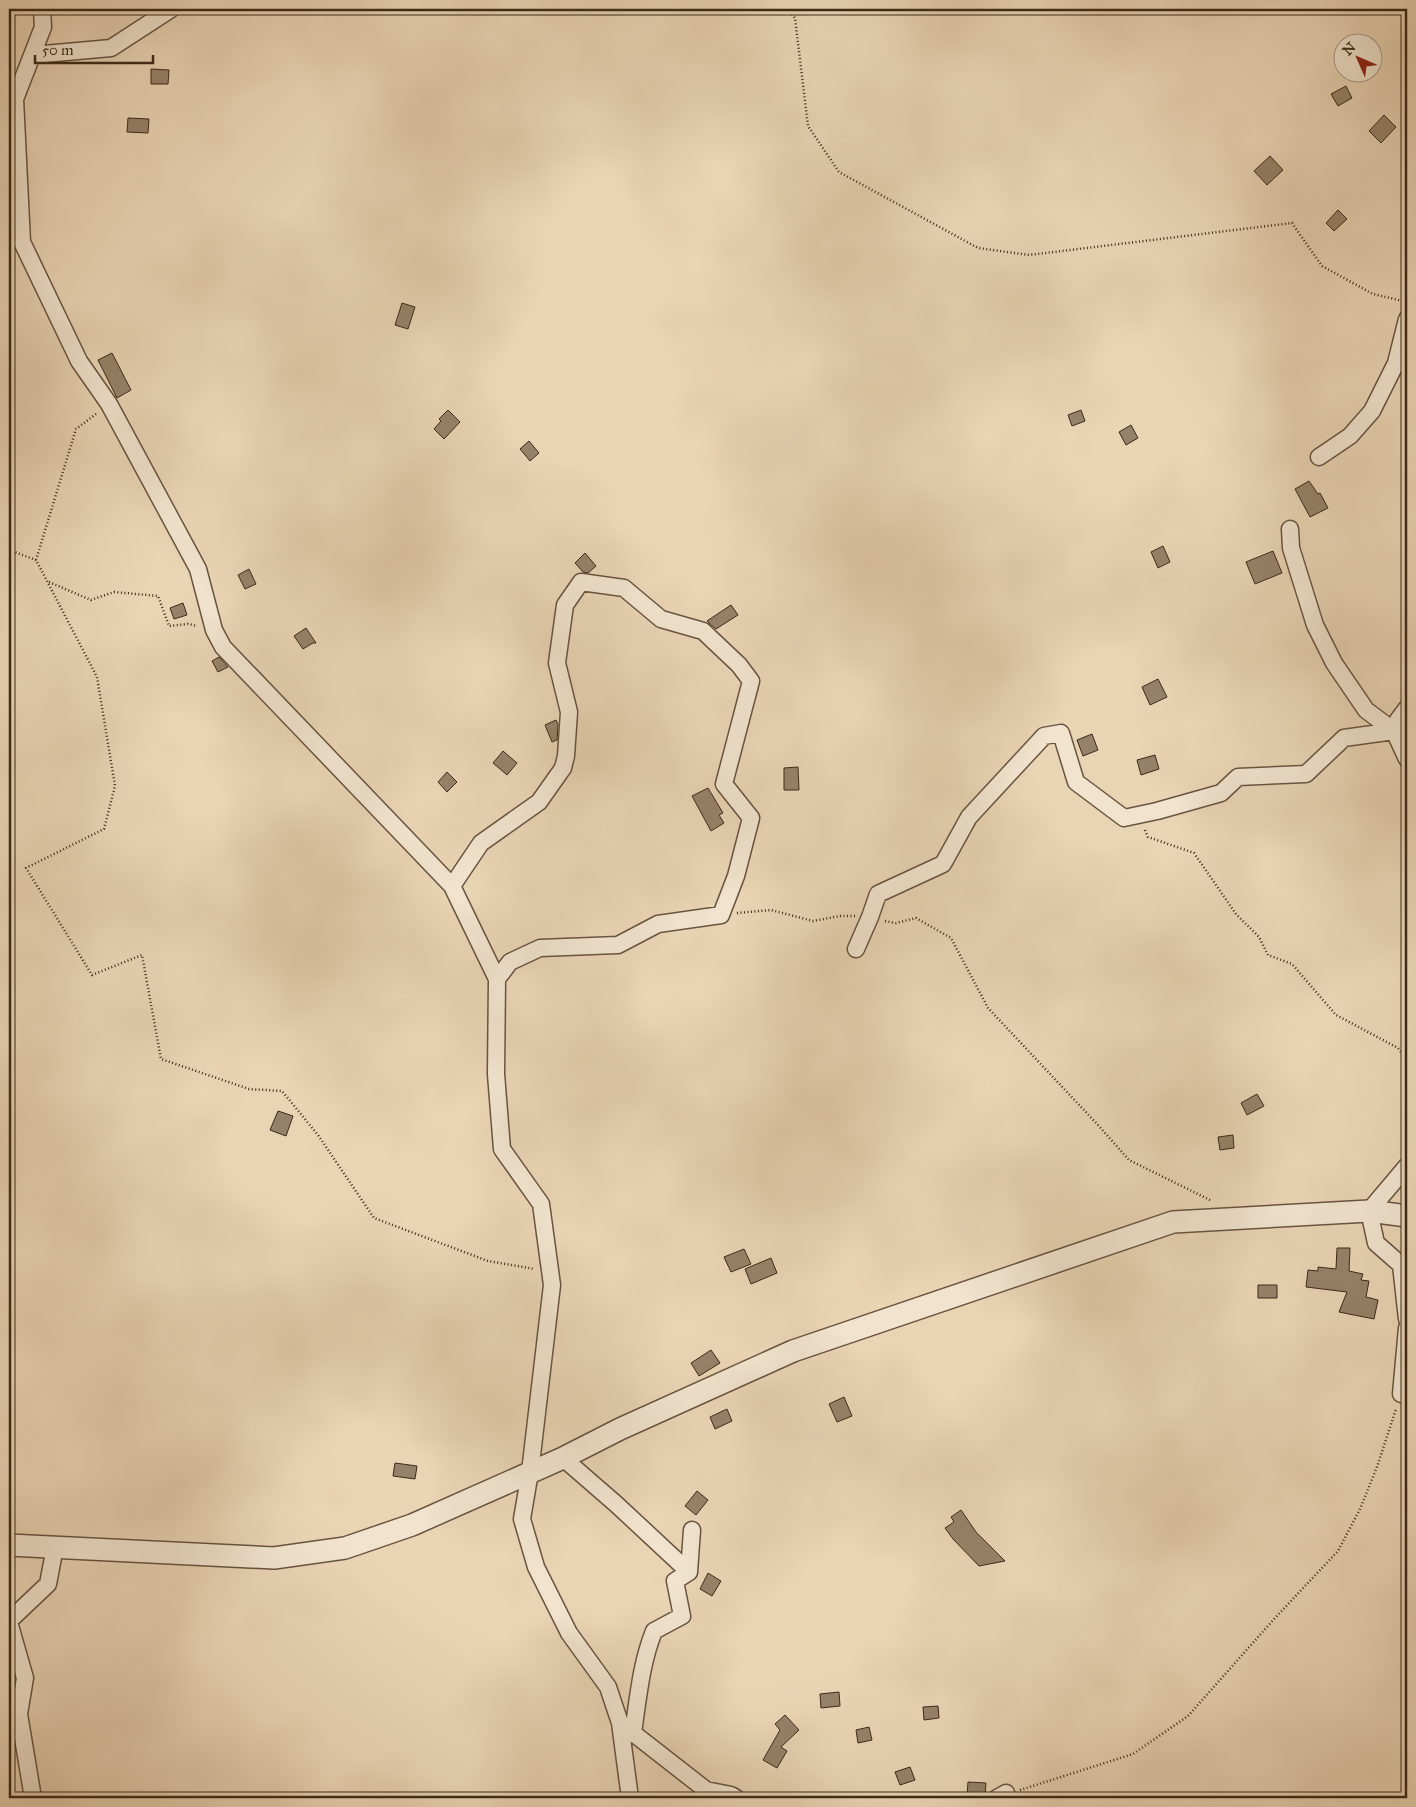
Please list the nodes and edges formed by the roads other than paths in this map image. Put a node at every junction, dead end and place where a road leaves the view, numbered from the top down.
1 (42, 9) edge
2 (171, 9) edge
3 (33, 55) junction
4 (1407, 320) edge
5 (1319, 457) dead end
6 (1290, 529) dead end
7 (1407, 708) edge
8 (1394, 731) junction
9 (1407, 759) edge
10 (452, 886) junction
11 (856, 949) dead end
12 (496, 979) junction
13 (1407, 1166) edge
14 (1369, 1210) junction
15 (1407, 1216) edge
16 (1407, 1319) edge
17 (1407, 1328) edge
18 (1401, 1394) road end
19 (563, 1458) junction
20 (530, 1472) junction
21 (692, 1530) dead end
22 (9, 1545) edge
23 (55, 1547) junction
24 (689, 1572) junction
25 (9, 1622) edge
26 (627, 1728) junction
27 (33, 1798) edge
28 (630, 1798) edge
29 (736, 1798) edge

1 - 3 street
2 - 3 street
3 - 10 street
4 - 5 street
6 - 8 street
7 - 8 street
8 - 9 street
8 - 11 street
10 - 12 street
10 - 12 street
12 - 20 street
13 - 14 street
14 - 15 street
14 - 16 street
14 - 19 street
17 - 18 street
19 - 20 street
19 - 24 street
20 - 23 street
20 - 26 street
21 - 24 street
22 - 23 street
23 - 25 street
24 - 26 street
25 - 27 street
26 - 28 street
26 - 29 street

